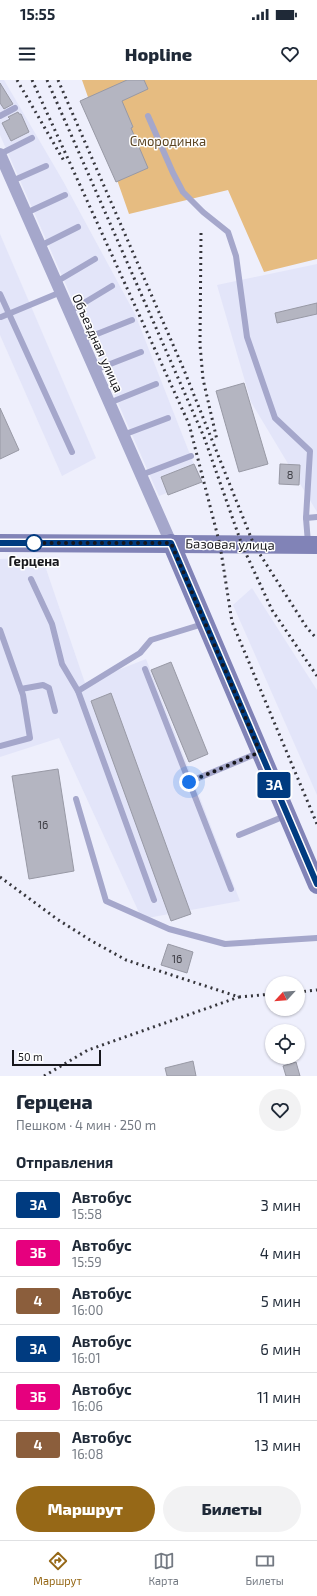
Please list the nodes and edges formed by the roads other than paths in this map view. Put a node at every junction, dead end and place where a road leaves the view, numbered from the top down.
1 (15, 108) dead end
2 (0, 116) edge
3 (148, 116) dead end
4 (32, 138) dead end
5 (0, 154) edge
6 (46, 166) dead end
7 (12, 181) junction
8 (65, 195) dead end
9 (26, 212) junction
10 (78, 228) dead end
11 (40, 246) junction
12 (94, 259) dead end
13 (112, 286) dead end
14 (58, 287) junction
15 (0, 294) edge
16 (69, 312) junction
17 (10, 314) junction
18 (2, 317) dead end
19 (132, 320) dead end
20 (82, 340) junction
21 (141, 352) dead end
22 (95, 370) junction
23 (156, 384) dead end
24 (109, 403) junction
25 (168, 418) dead end
26 (123, 435) junction
27 (72, 452) dead end
28 (191, 456) dead end
29 (141, 475) junction
30 (317, 517) edge
31 (306, 518) junction
32 (0, 543) edge
33 (171, 543) junction
34 (312, 545) edge
35 (31, 579) dead end
36 (205, 623) junction
37 (0, 630) edge
38 (145, 669) dead end
39 (21, 689) junction
40 (78, 691) junction
41 (55, 711) dead end
42 (0, 746) edge
43 (260, 752) junction
44 (189, 782) junction
45 (76, 799) dead end
46 (287, 815) junction
47 (239, 835) dead end
48 (317, 885) edge
49 (231, 889) dead end
50 (154, 900) dead end
51 (317, 938) edge

1 - 2 lane
3 - 31 lane
4 - 5 lane
5 - 7 street, Объездная улица
6 - 7 lane
7 - 9 street, Объездная улица
8 - 9 lane
9 - 11 street, Объездная улица
10 - 11 lane
11 - 14 street, Объездная улица
12 - 14 lane
13 - 16 lane
14 - 16 street, Объездная улица
14 - 17 lane
15 - 17 lane
16 - 20 street, Объездная улица
17 - 18 lane
17 - 27 lane
19 - 20 lane
20 - 22 street, Объездная улица
21 - 22 lane
22 - 24 street, Объездная улица
23 - 24 lane
24 - 26 street, Объездная улица
25 - 26 lane
26 - 29 street, Объездная улица
28 - 29 lane
29 - 33 street, Объездная улица
30 - 31 lane
31 - 34 lane
32 - 33 main road, Базовая улица
33 - 34 main road, Базовая улица
33 - 36 main road
35 - 40 lane
36 - 40 lane
36 - 43 main road
37 - 39 lane
38 - 44 lane
39 - 41 lane
39 - 42 lane
40 - 50 lane
43 - 44 lane
43 - 46 main road
44 - 49 lane
45 - 51 lane
46 - 47 lane
46 - 48 main road

